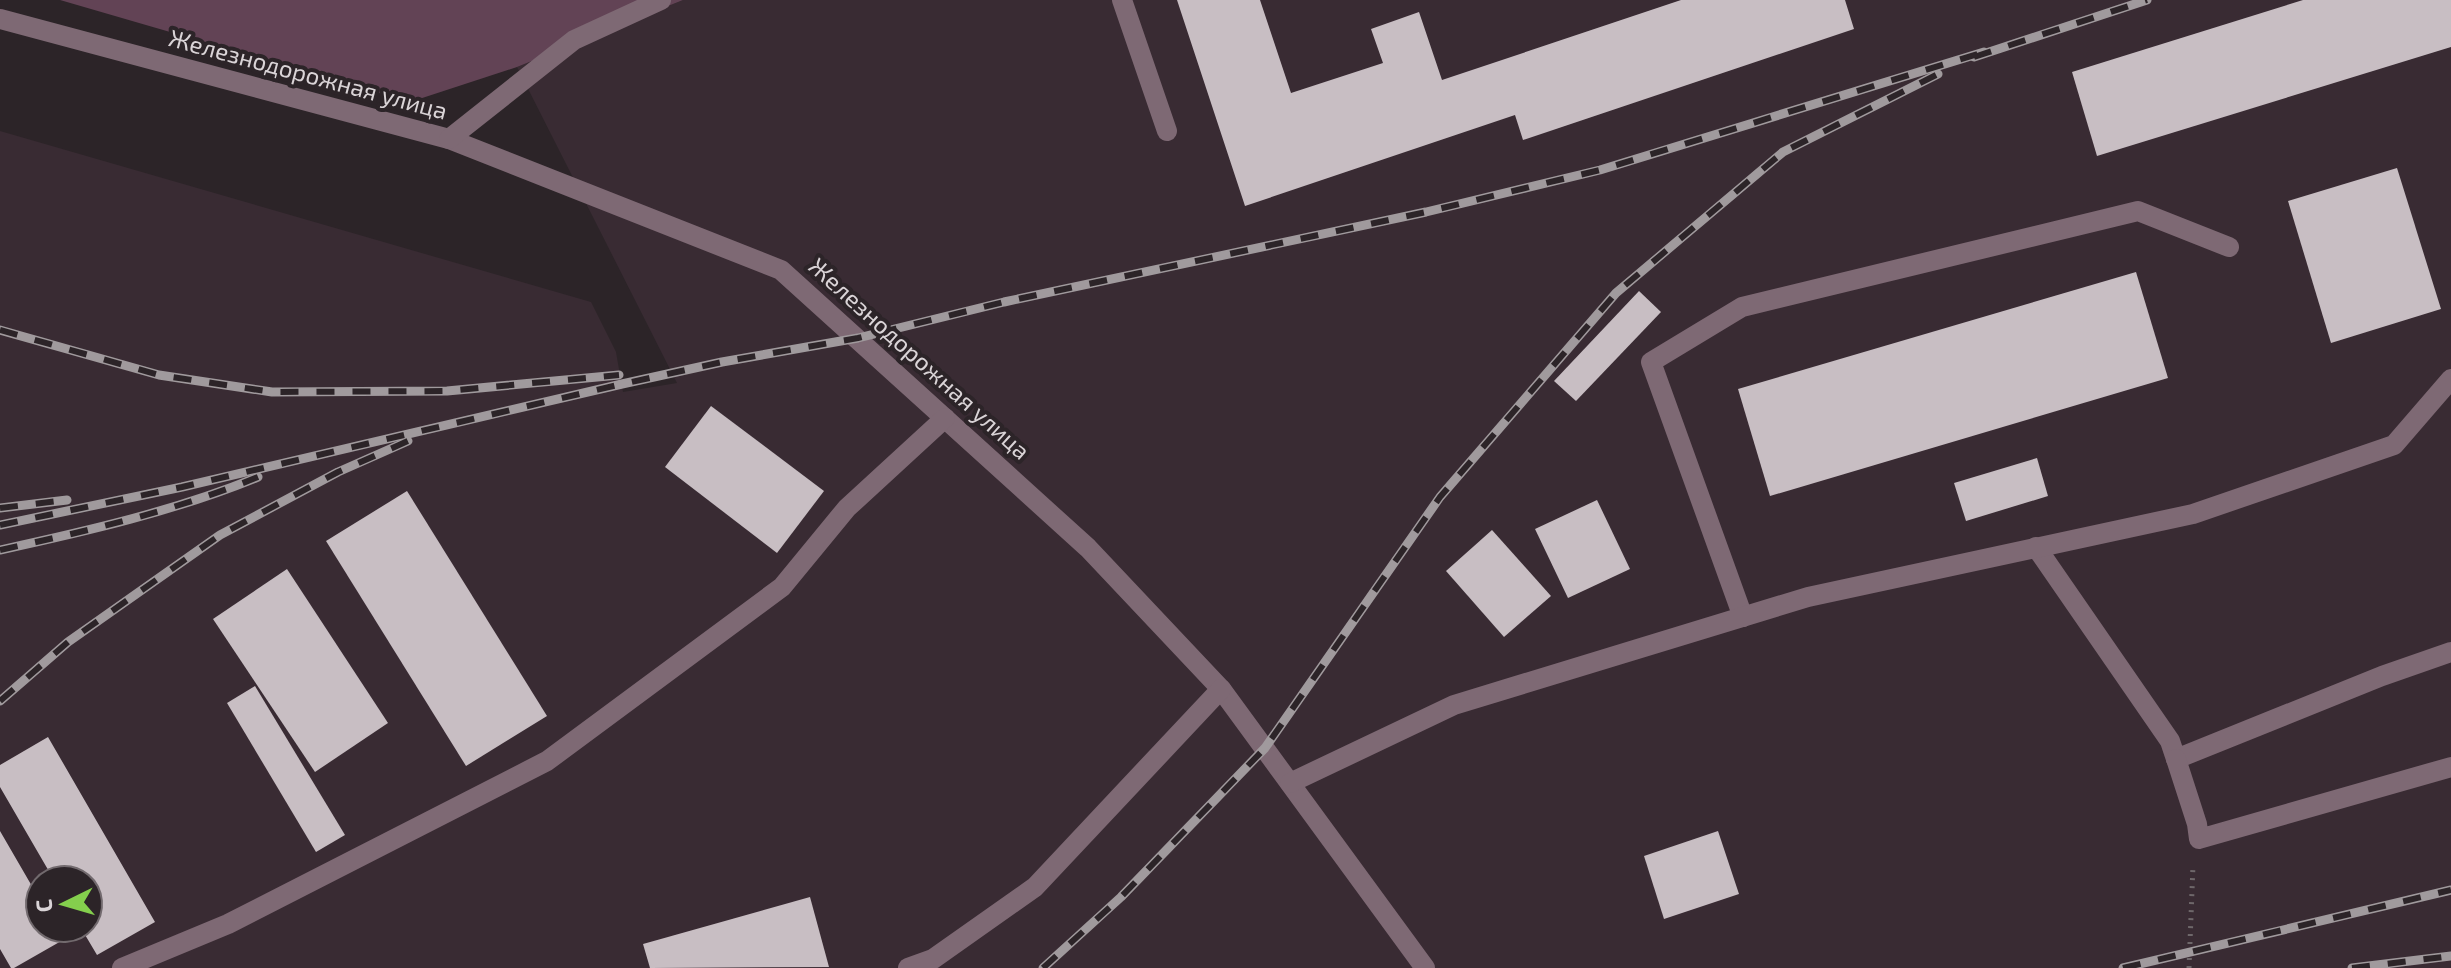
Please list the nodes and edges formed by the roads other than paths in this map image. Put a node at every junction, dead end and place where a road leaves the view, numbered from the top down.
1 (661, 0) edge
2 (1122, 0) edge
3 (0, 19) edge
4 (1167, 131) dead end
5 (449, 139) junction
6 (2229, 247) dead end
7 (2451, 379) edge
8 (945, 418) junction
9 (2036, 547) junction
10 (1743, 617) junction
11 (2451, 652) edge
12 (1221, 689) junction
13 (2176, 759) junction
14 (2451, 767) edge
15 (1290, 783) junction
16 (122, 968) edge
17 (908, 968) edge
18 (1425, 968) edge

1 - 5 street
2 - 4 street
3 - 5 street, Железнодорожная улица
5 - 8 street, Железнодорожная улица
6 - 10 street
7 - 9 street
8 - 12 street, Железнодорожная улица
8 - 16 street
9 - 10 street
9 - 13 street
10 - 15 street
11 - 13 street
12 - 15 street, Железнодорожная улица
12 - 17 street
13 - 14 street
15 - 18 street, Железнодорожная улица

